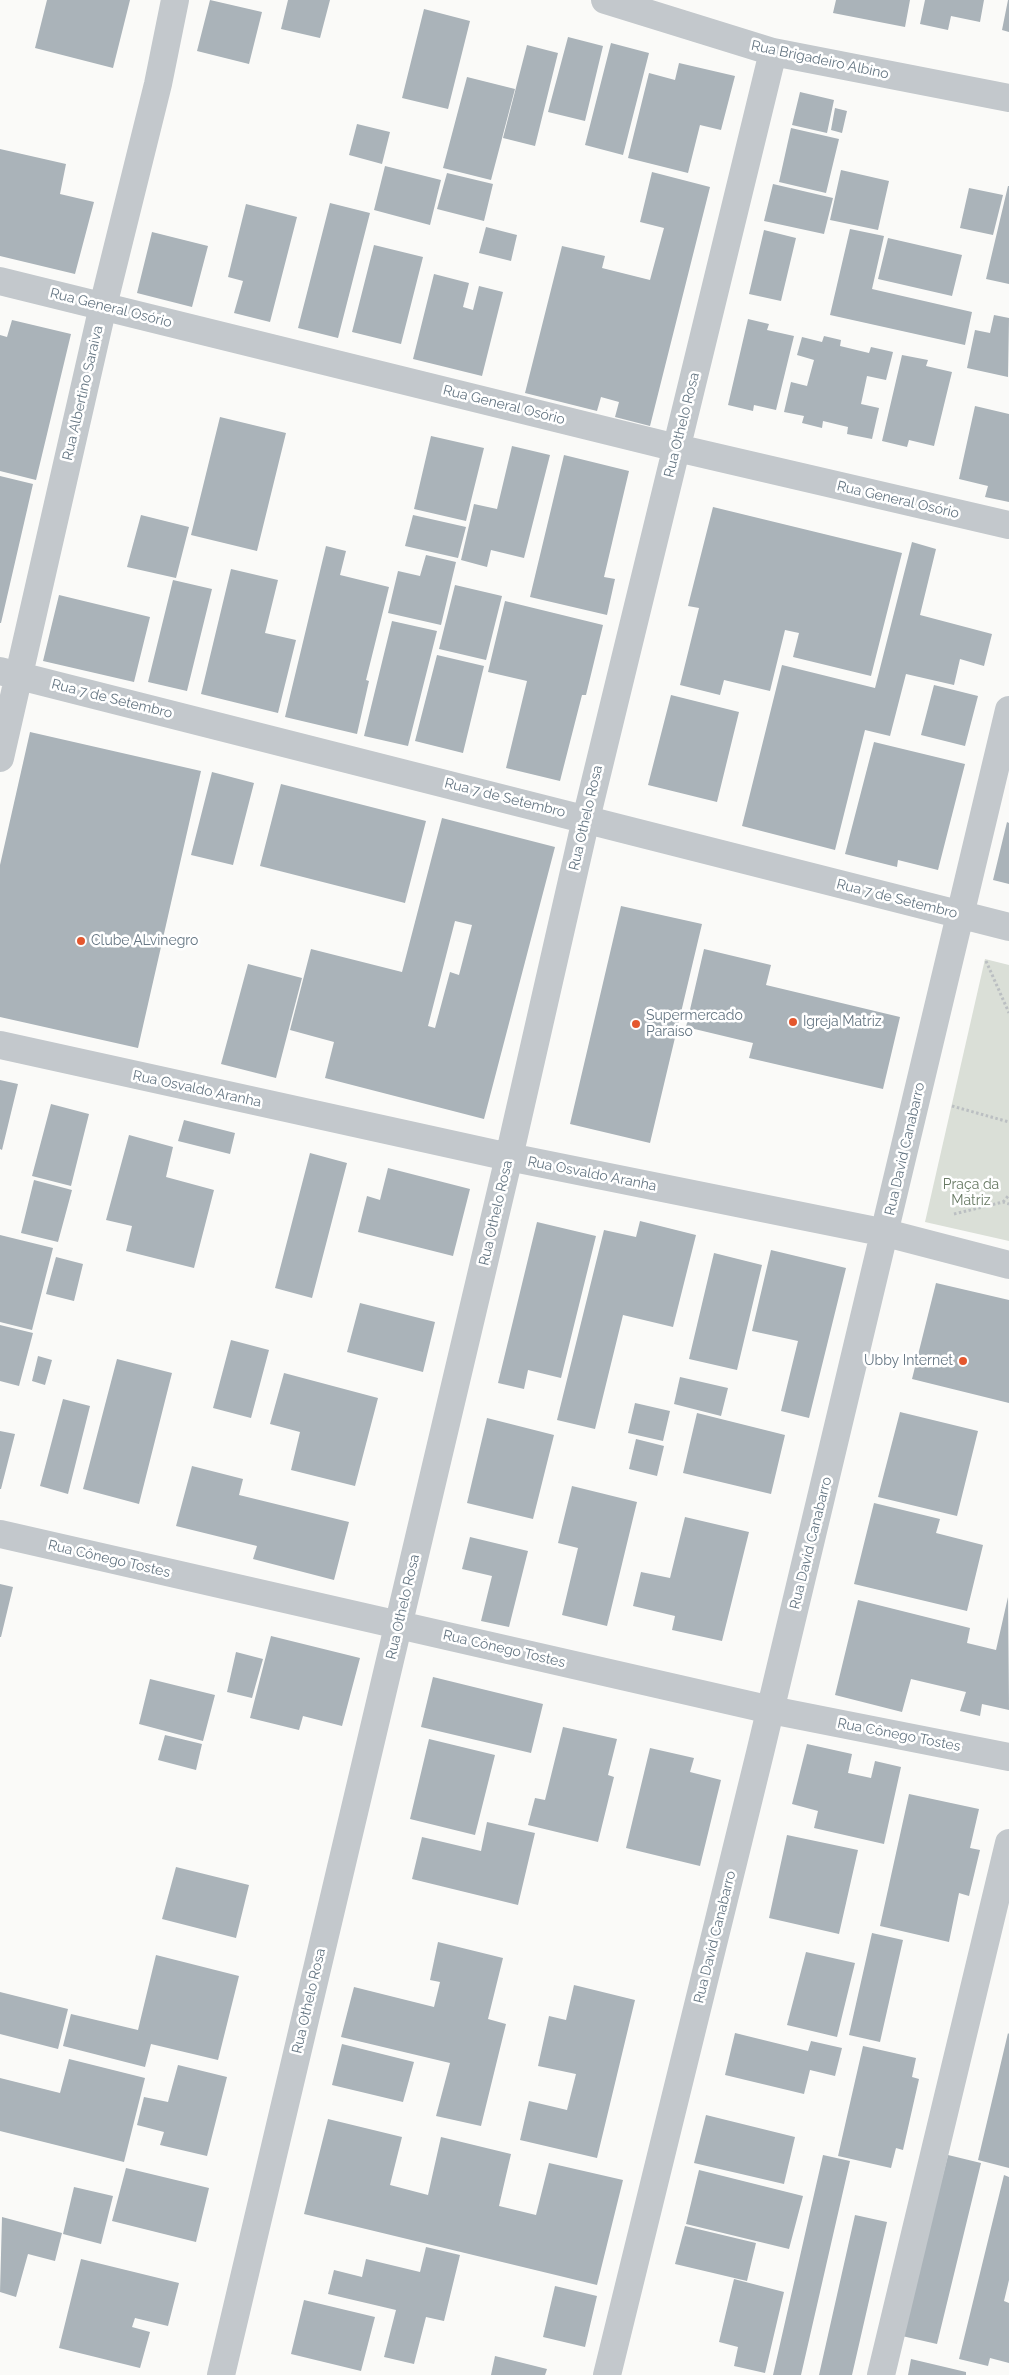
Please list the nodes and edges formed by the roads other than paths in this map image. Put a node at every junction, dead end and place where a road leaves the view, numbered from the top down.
1 (175, 0) edge
2 (605, 0) edge
3 (774, 52) junction
4 (1009, 98) edge
5 (0, 281) edge
6 (103, 306) junction
7 (677, 448) junction
8 (1009, 526) edge
9 (10, 674) edge
10 (1009, 710) edge
11 (0, 758) edge
12 (586, 819) junction
13 (961, 916) junction
14 (1009, 927) edge
15 (0, 1045) edge
16 (509, 1157) junction
17 (886, 1233) junction
18 (1009, 1265) edge
19 (0, 1534) edge
20 (399, 1625) junction
21 (770, 1710) junction
22 (1009, 1757) edge
23 (1009, 1843) edge
24 (222, 2375) edge
25 (607, 2375) edge
26 (882, 2375) edge

1 - 6 street, Rua Albertino Saraiva
2 - 3 street, Rua Brigadeiro Albino
3 - 4 street, Rua Brigadeiro Albino
3 - 7 street, Rua Othelo Rosa
5 - 6 street, Rua General Osório
6 - 7 street, Rua General Osório
6 - 9 street, Rua Albertino Saraiva
7 - 8 street, Rua General Osório
7 - 12 street, Rua Othelo Rosa
9 - 11 street, Rua Albertino Saraiva
9 - 12 street, Rua 7 de Setembro
10 - 13 street, Rua David Canabarro
12 - 13 street, Rua 7 de Setembro
12 - 16 street, Rua Othelo Rosa
13 - 14 street, Rua 7 de Setembro
13 - 17 street, Rua David Canabarro
15 - 16 street, Rua Osvaldo Aranha
16 - 17 street, Rua Osvaldo Aranha
16 - 20 street, Rua Othelo Rosa
17 - 18 street, Rua Osvaldo Aranha
17 - 21 street, Rua David Canabarro
19 - 20 street, Rua Cônego Tostes
20 - 21 street, Rua Cônego Tostes
20 - 24 street, Rua Othelo Rosa
21 - 22 street, Rua Cônego Tostes
21 - 25 street, Rua David Canabarro
23 - 26 street

